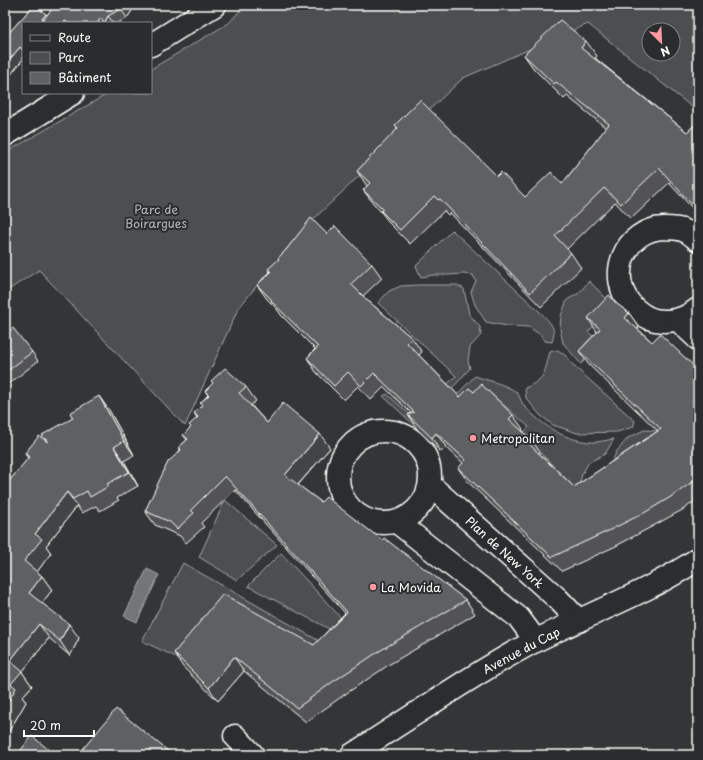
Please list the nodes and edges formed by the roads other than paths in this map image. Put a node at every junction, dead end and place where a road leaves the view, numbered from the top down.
1 (215, 5) edge
2 (152, 44) edge
3 (71, 94) edge
4 (5, 135) edge
5 (698, 240) edge
6 (698, 309) edge
7 (678, 320) junction
8 (698, 339) edge
9 (430, 485) junction
10 (397, 522) junction
11 (698, 559) edge
12 (579, 621) junction
13 (536, 641) junction
14 (235, 736) dead end
15 (253, 755) edge
16 (352, 755) edge

1 - 2 street
3 - 4 street
5 - 7 street
6 - 7 street
7 - 8 street
9 - 10 street
9 - 10 street
9 - 12 street, Plan de New York
10 - 13 street
11 - 12 street, Avenue du Cap
12 - 13 street, Avenue du Cap
13 - 16 street, Avenue du Cap
14 - 15 street

